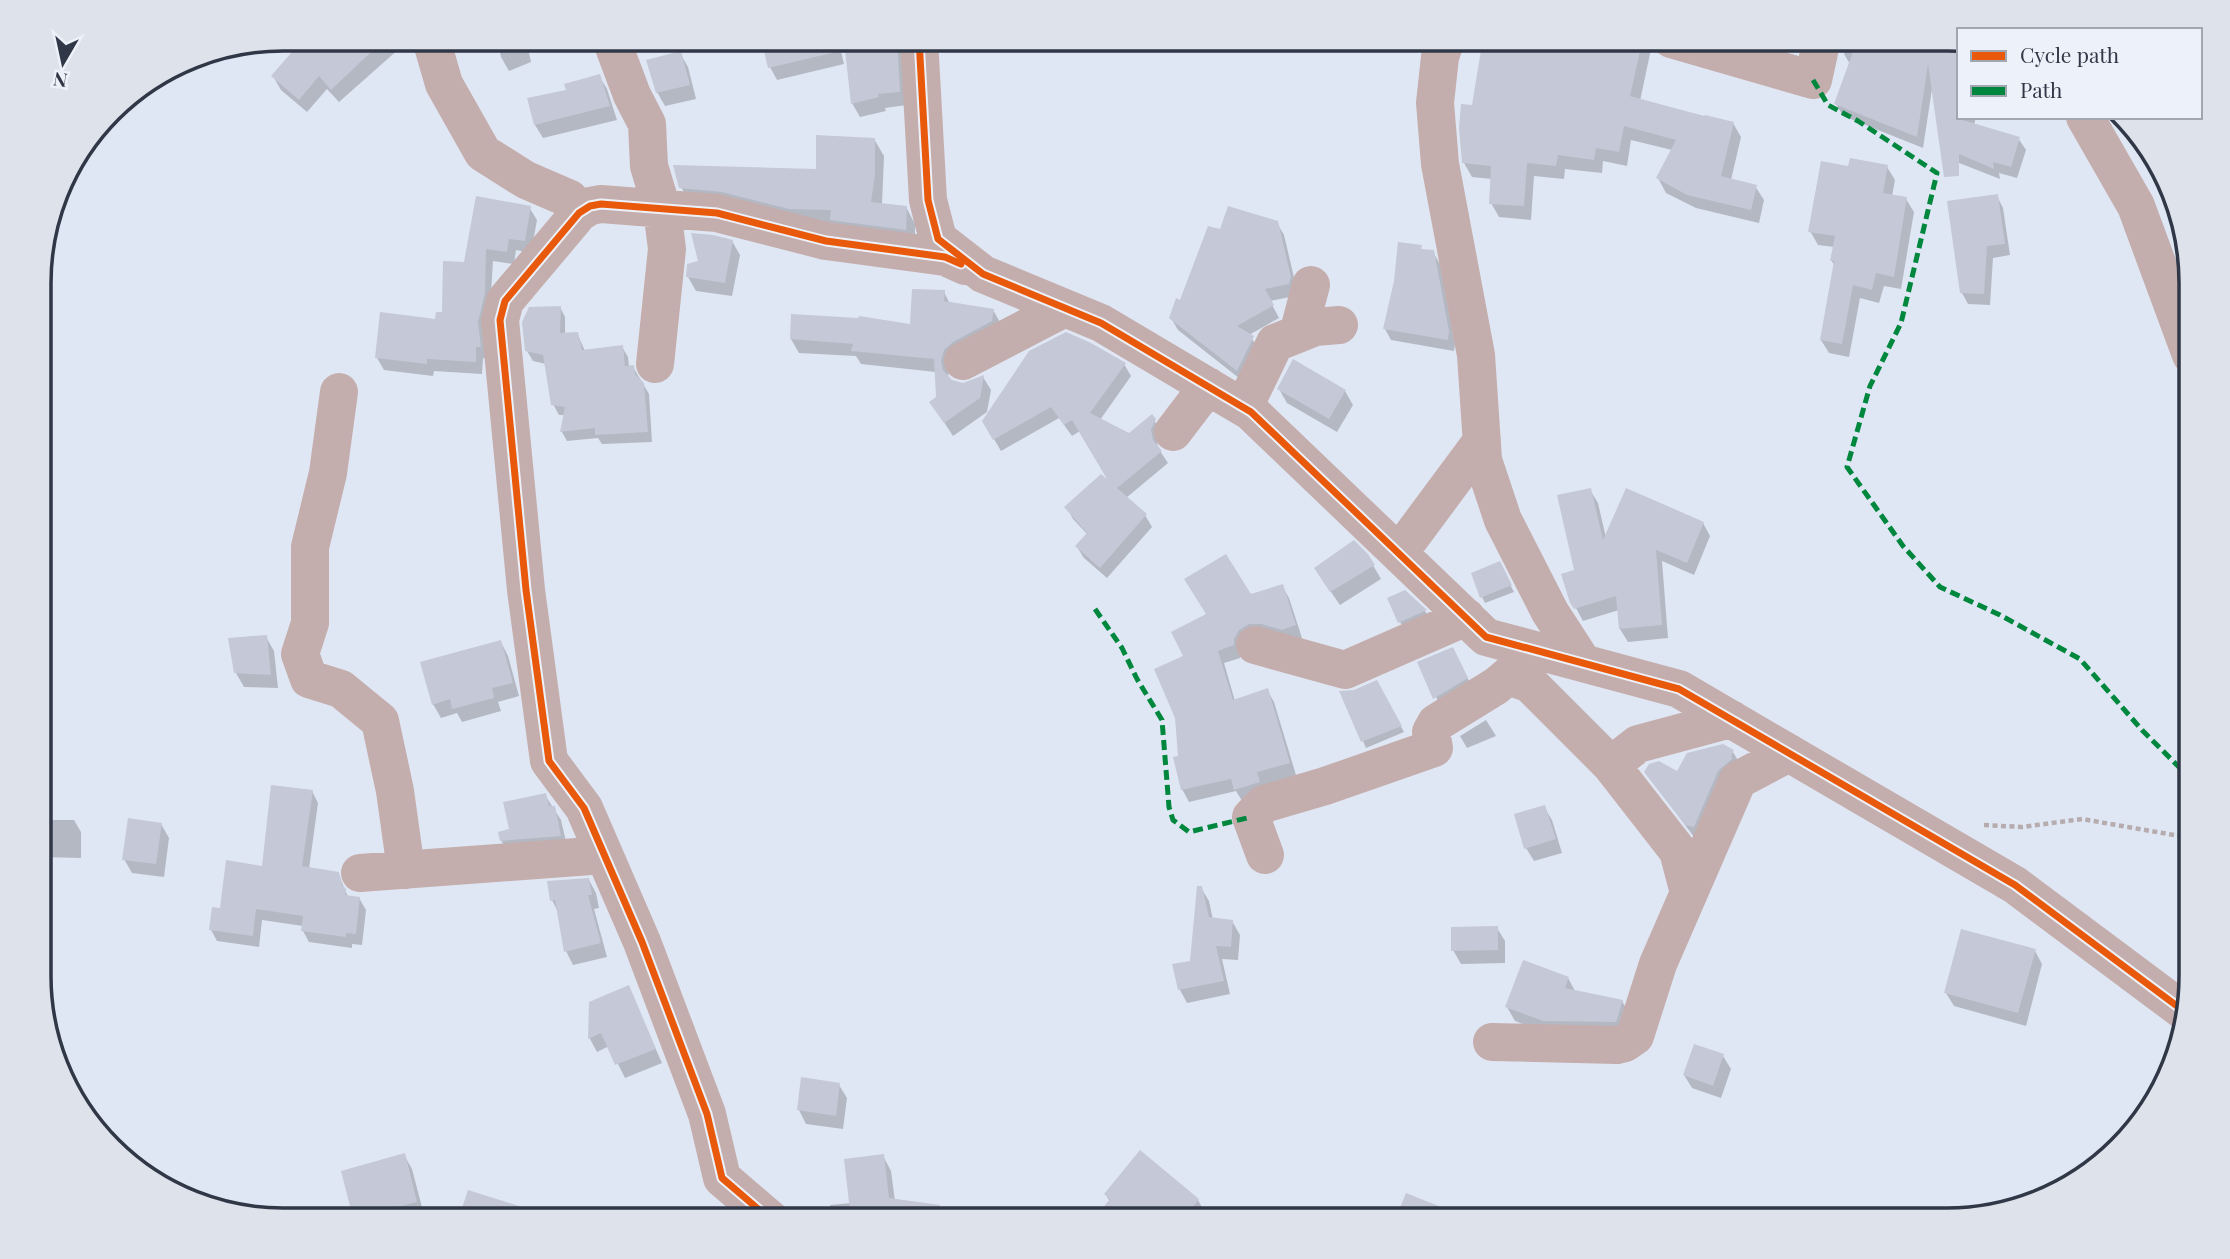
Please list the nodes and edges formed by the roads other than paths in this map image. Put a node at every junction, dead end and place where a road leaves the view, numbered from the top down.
1 (435, 51) edge
2 (616, 51) edge
3 (920, 51) edge
4 (1442, 51) edge
5 (1715, 51) edge
6 (1819, 51) edge
7 (2086, 119) edge
8 (662, 209) junction
9 (579, 213) junction
10 (983, 274) junction
11 (1311, 285) dead end
12 (1065, 308) junction
13 (2179, 322) edge
14 (1339, 325) dead end
15 (1298, 334) junction
16 (963, 361) dead end
17 (655, 364) dead end
18 (1208, 386) junction
19 (339, 392) dead end
20 (1244, 407) junction
21 (1172, 432) dead end
22 (1482, 441) junction
23 (1399, 553) junction
24 (1478, 628) junction
25 (1257, 655) dead end
26 (1583, 663) junction
27 (1502, 681) junction
28 (1731, 719) junction
29 (1789, 754) junction
30 (1611, 765) junction
31 (604, 855) junction
32 (1265, 855) dead end
33 (406, 870) junction
34 (360, 873) dead end
35 (1689, 893) junction
36 (2177, 1006) edge
37 (1492, 1042) dead end
38 (757, 1208) edge

1 - 9 street
2 - 8 street
3 - 10 street
4 - 22 street
5 - 6 street
7 - 13 street
8 - 9 street
8 - 10 street
8 - 17 street
9 - 31 street
10 - 12 street
11 - 15 street
12 - 16 street
12 - 18 street
14 - 15 street
15 - 20 street
18 - 20 street
18 - 21 street
19 - 33 street
20 - 23 street
22 - 23 street
22 - 26 street
23 - 24 street
24 - 25 street
24 - 26 street
24 - 27 street
26 - 28 street
27 - 30 street
27 - 32 street
28 - 29 street
28 - 30 street
29 - 35 street
29 - 36 street
30 - 35 street
31 - 33 street
31 - 38 street
33 - 34 street
35 - 37 street

